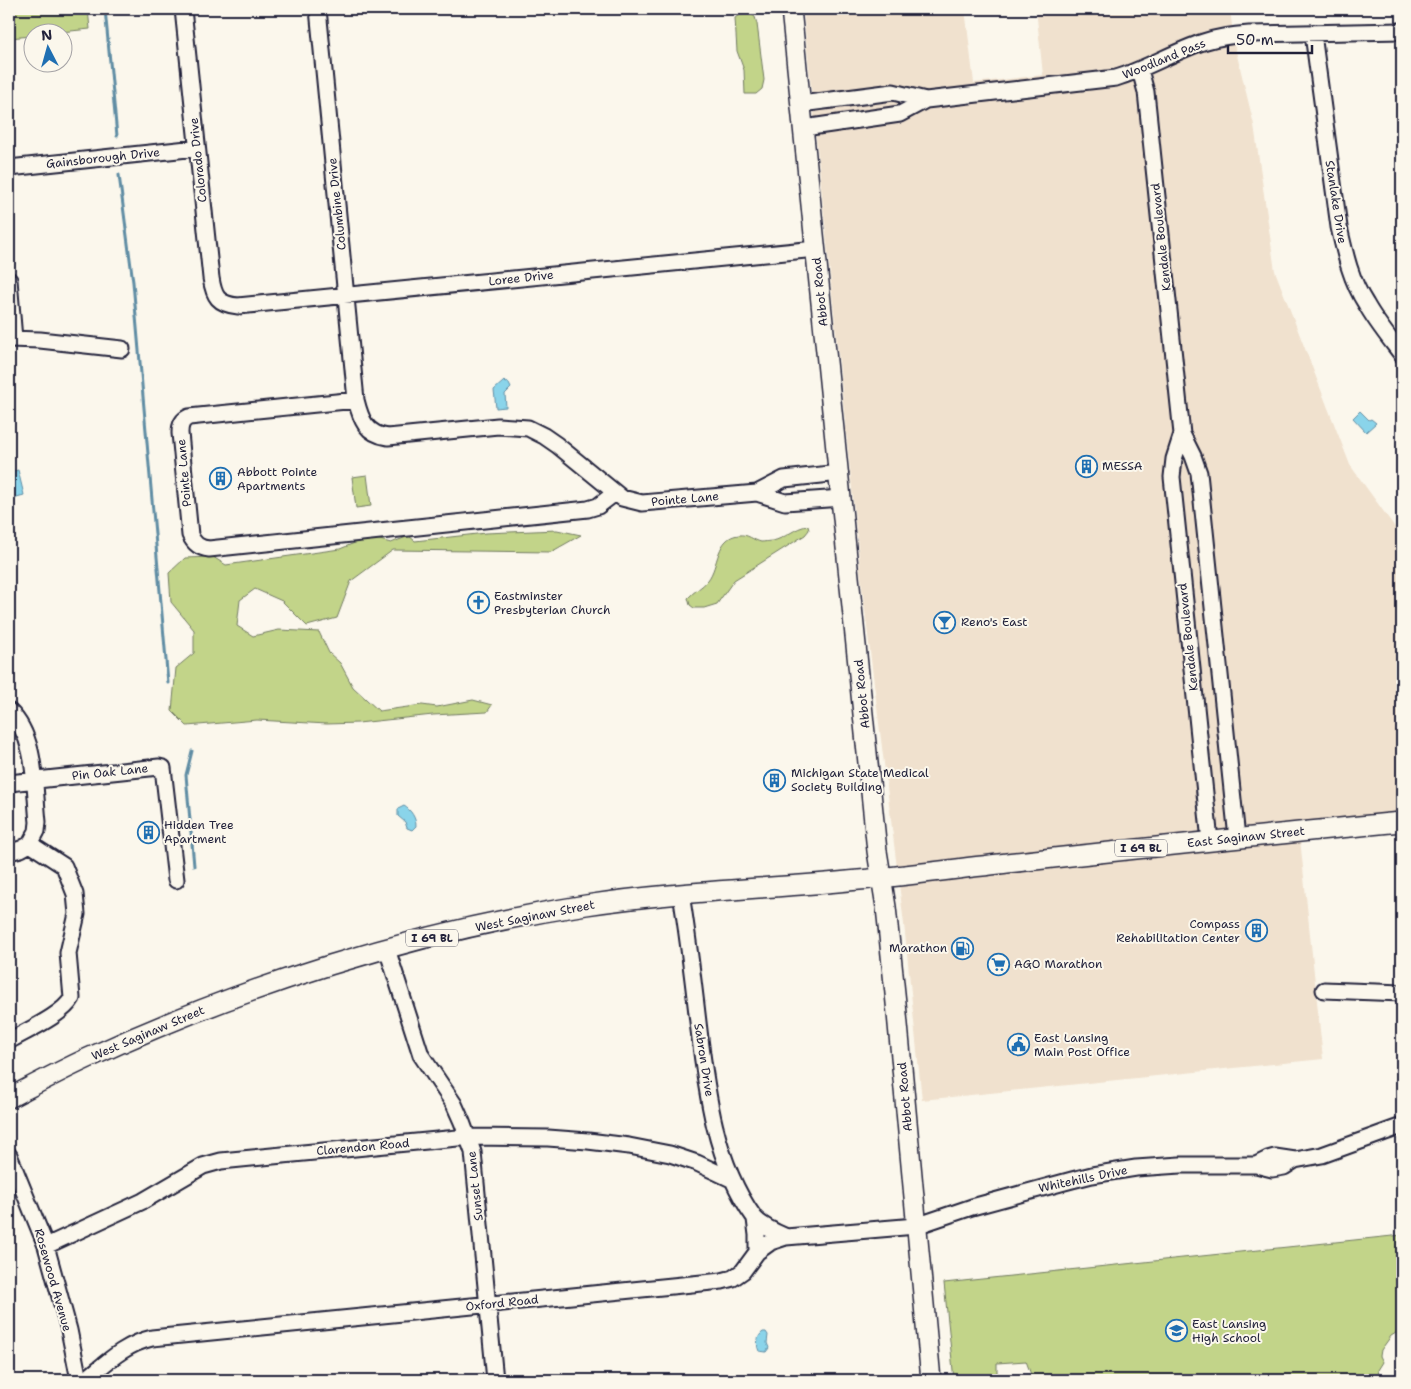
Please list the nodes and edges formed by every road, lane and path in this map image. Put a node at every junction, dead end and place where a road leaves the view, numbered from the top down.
1 (183, 9) edge
2 (318, 9) edge
3 (791, 9) edge
4 (1402, 30) edge
5 (1313, 34) junction
6 (1140, 70) junction
7 (926, 100) junction
8 (801, 104) junction
9 (804, 128) junction
10 (197, 148) junction
11 (9, 168) edge
12 (816, 249) junction
13 (9, 280) edge
14 (347, 296) junction
15 (226, 305) joint
16 (12, 339) edge
17 (122, 349) dead end
18 (1402, 355) edge
19 (356, 400) junction
20 (1182, 434) junction
21 (840, 473) junction
22 (615, 493) junction
23 (757, 493) junction
24 (842, 498) junction
25 (9, 710) edge
26 (34, 781) junction
27 (9, 783) edge
28 (1402, 822) edge
29 (1237, 838) junction
30 (1210, 841) junction
31 (30, 844) junction
32 (9, 852) edge
33 (881, 877) junction
34 (176, 880) dead end
35 (681, 894) junction
36 (387, 949) junction
37 (1324, 990) dead end
38 (1402, 993) edge
39 (9, 1041) edge
40 (9, 1098) edge
41 (1402, 1126) edge
42 (468, 1137) junction
43 (720, 1143) junction
44 (9, 1155) edge
45 (697, 1164) junction
46 (731, 1179) junction
47 (755, 1219) junction
48 (916, 1226) junction
49 (786, 1237) junction
50 (46, 1246) junction
51 (757, 1252) junction
52 (487, 1305) junction
53 (79, 1380) edge
54 (85, 1380) edge
55 (495, 1380) edge
56 (931, 1380) edge

1 - 10 street, Colorado Drive
2 - 14 street, Columbine Drive
3 - 8 main road, Abbot Road
4 - 5 street, Woodland Pass
5 - 6 street, Woodland Pass
5 - 18 street, Stanlake Drive
6 - 7 street, Woodland Pass
6 - 20 street, Kendale Boulevard
7 - 8 street, Woodland Pass
7 - 9 street, Woodland Pass
8 - 9 main road, Abbot Road
9 - 12 main road, Abbot Road
10 - 11 street, Gainsborough Drive
10 - 15 street, Colorado Drive
12 - 14 street, Loree Drive
12 - 21 main road, Abbot Road
13 - 16 street
14 - 15 street, Loree Drive
14 - 19 street, Columbine Drive
16 - 17 street
19 - 22 street, Pointe Lane
19 - 22 street, Pointe Lane
20 - 29 street, Kendale Boulevard
20 - 30 street, Kendale Boulevard
21 - 23 street
21 - 24 main road, Abbot Road
22 - 23 street, Pointe Lane
23 - 24 street
24 - 33 main road, Abbot Road
25 - 26 street
26 - 27 street
26 - 31 street
26 - 34 street, Pin Oak Lane
28 - 29 main road, East Saginaw Street / I 69 BL
29 - 30 main road, East Saginaw Street / I 69 BL
30 - 33 main road, East Saginaw Street / I 69 BL
31 - 32 street
31 - 39 street
33 - 35 main road, West Saginaw Street / I 69 BL
33 - 48 main road, Abbot Road
35 - 36 main road, West Saginaw Street / I 69 BL
35 - 43 street, Sabron Drive
36 - 40 main road, West Saginaw Street / I 69 BL
36 - 42 street, Sunset Lane
37 - 38 street
41 - 48 street, Whitehills Drive
42 - 45 street, Clarendon Road
42 - 50 street, Clarendon Road
42 - 52 street, Sunset Lane
43 - 45 street
43 - 46 street, Sabron Drive
44 - 50 street, Rosewood Avenue
45 - 46 street, Clarendon Road
46 - 47 street, Sabron Drive
47 - 49 street, Sabron Drive
47 - 51 street, Sabron Drive
48 - 49 street, Oxford Road
48 - 56 main road, Abbot Road
49 - 51 street, Oxford Road
50 - 53 street, Rosewood Avenue
51 - 52 street, Oxford Road
52 - 54 street, Oxford Road
52 - 55 street, Sunset Lane

